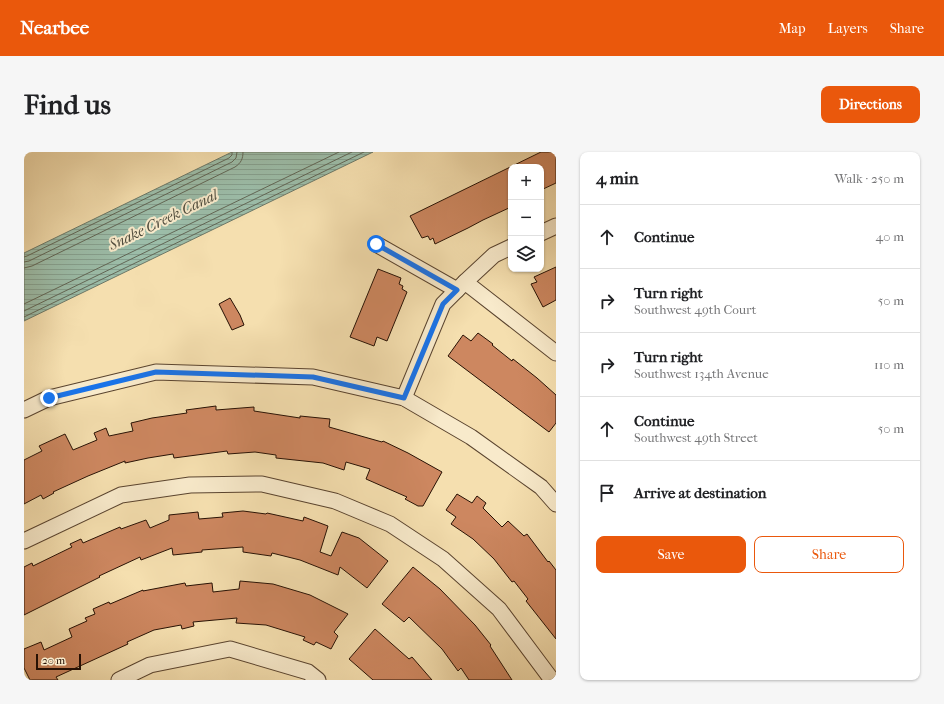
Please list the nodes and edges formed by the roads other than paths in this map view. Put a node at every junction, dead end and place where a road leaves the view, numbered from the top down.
1 (556, 226) edge
2 (544, 232) edge
3 (376, 244) dead end
4 (508, 248) edge
5 (461, 286) junction
6 (556, 353) edge
7 (404, 398) junction
8 (24, 410) edge
9 (556, 504) edge
10 (24, 541) edge
11 (119, 680) edge
12 (318, 680) edge
13 (552, 680) edge

1 - 2 street
3 - 5 street
4 - 5 street
5 - 6 street
5 - 7 street
7 - 8 street
7 - 9 street
10 - 13 street
11 - 12 street

